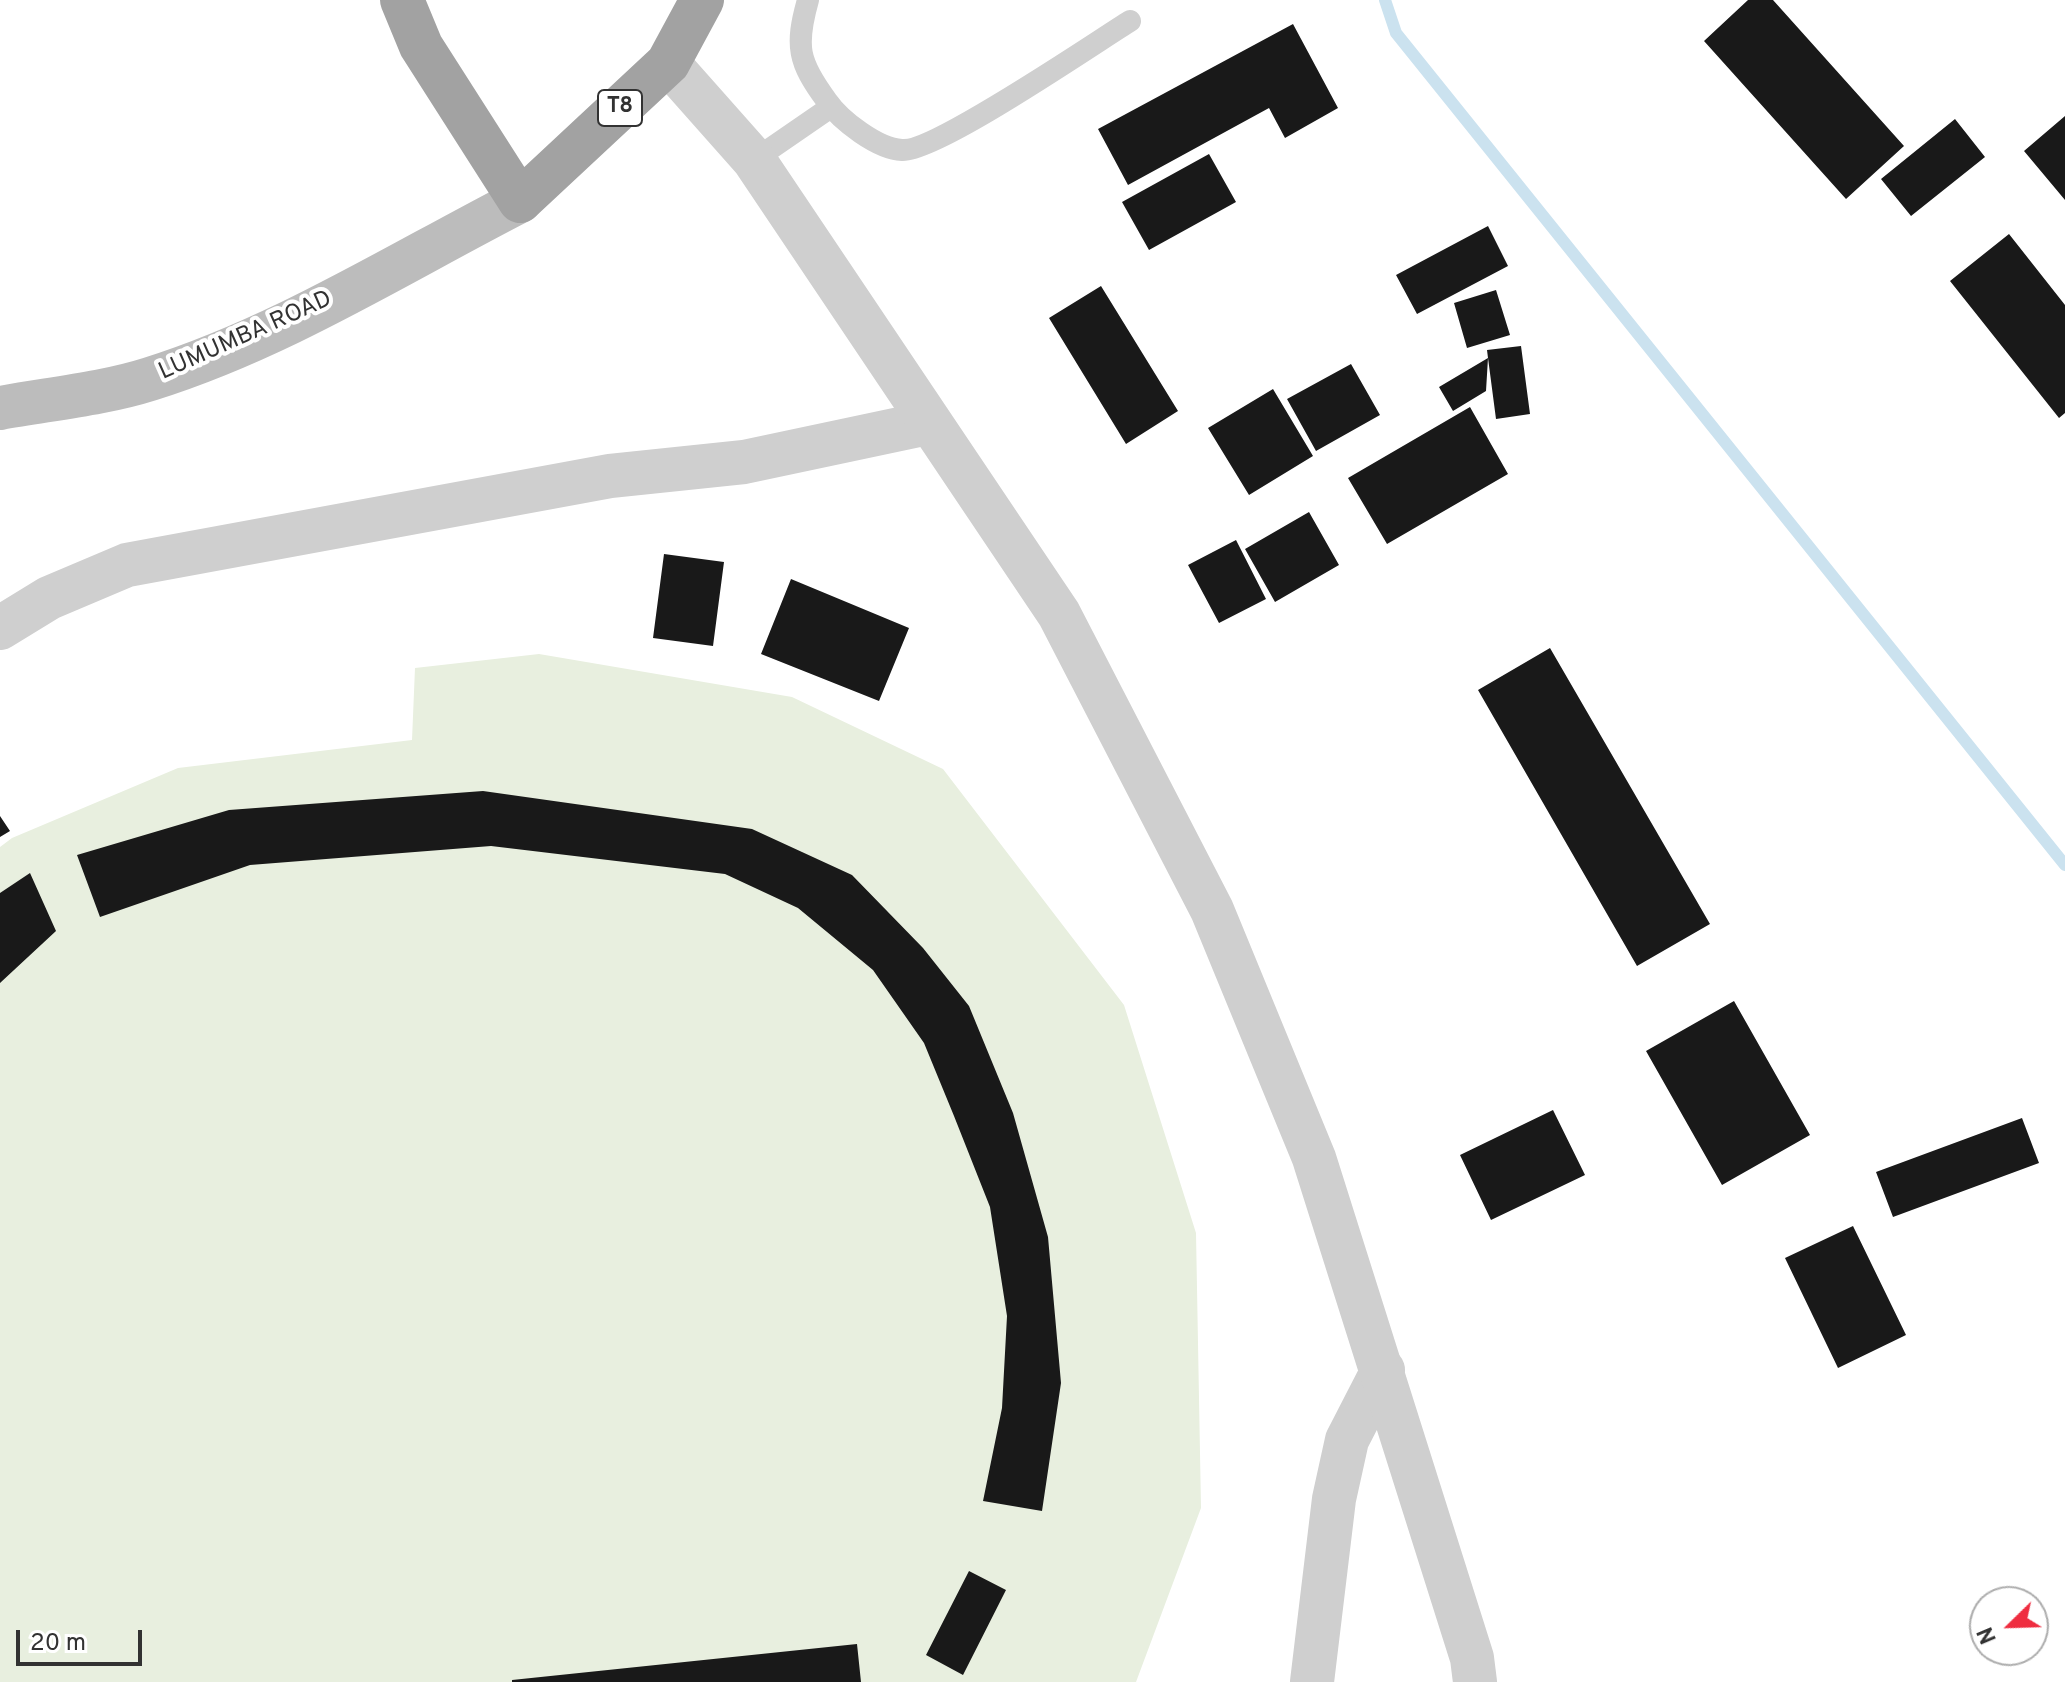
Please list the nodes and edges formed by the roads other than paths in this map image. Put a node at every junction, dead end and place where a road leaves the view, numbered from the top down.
1 (402, 0) edge
2 (702, 0) edge
3 (808, 0) edge
4 (1130, 21) dead end
5 (668, 63) junction
6 (831, 107) junction
7 (754, 160) junction
8 (520, 201) junction
9 (0, 408) edge
10 (928, 423) junction
11 (0, 628) edge
12 (1383, 1370) junction
13 (1312, 1682) edge
14 (1475, 1682) edge

1 - 8 highway
2 - 5 highway, T8
3 - 6 lane
4 - 6 lane
5 - 7 street
5 - 8 highway, T8
6 - 7 lane
7 - 10 street
8 - 9 main road, LUMUMBA ROAD
10 - 11 street
10 - 12 street
12 - 13 street
12 - 14 street

